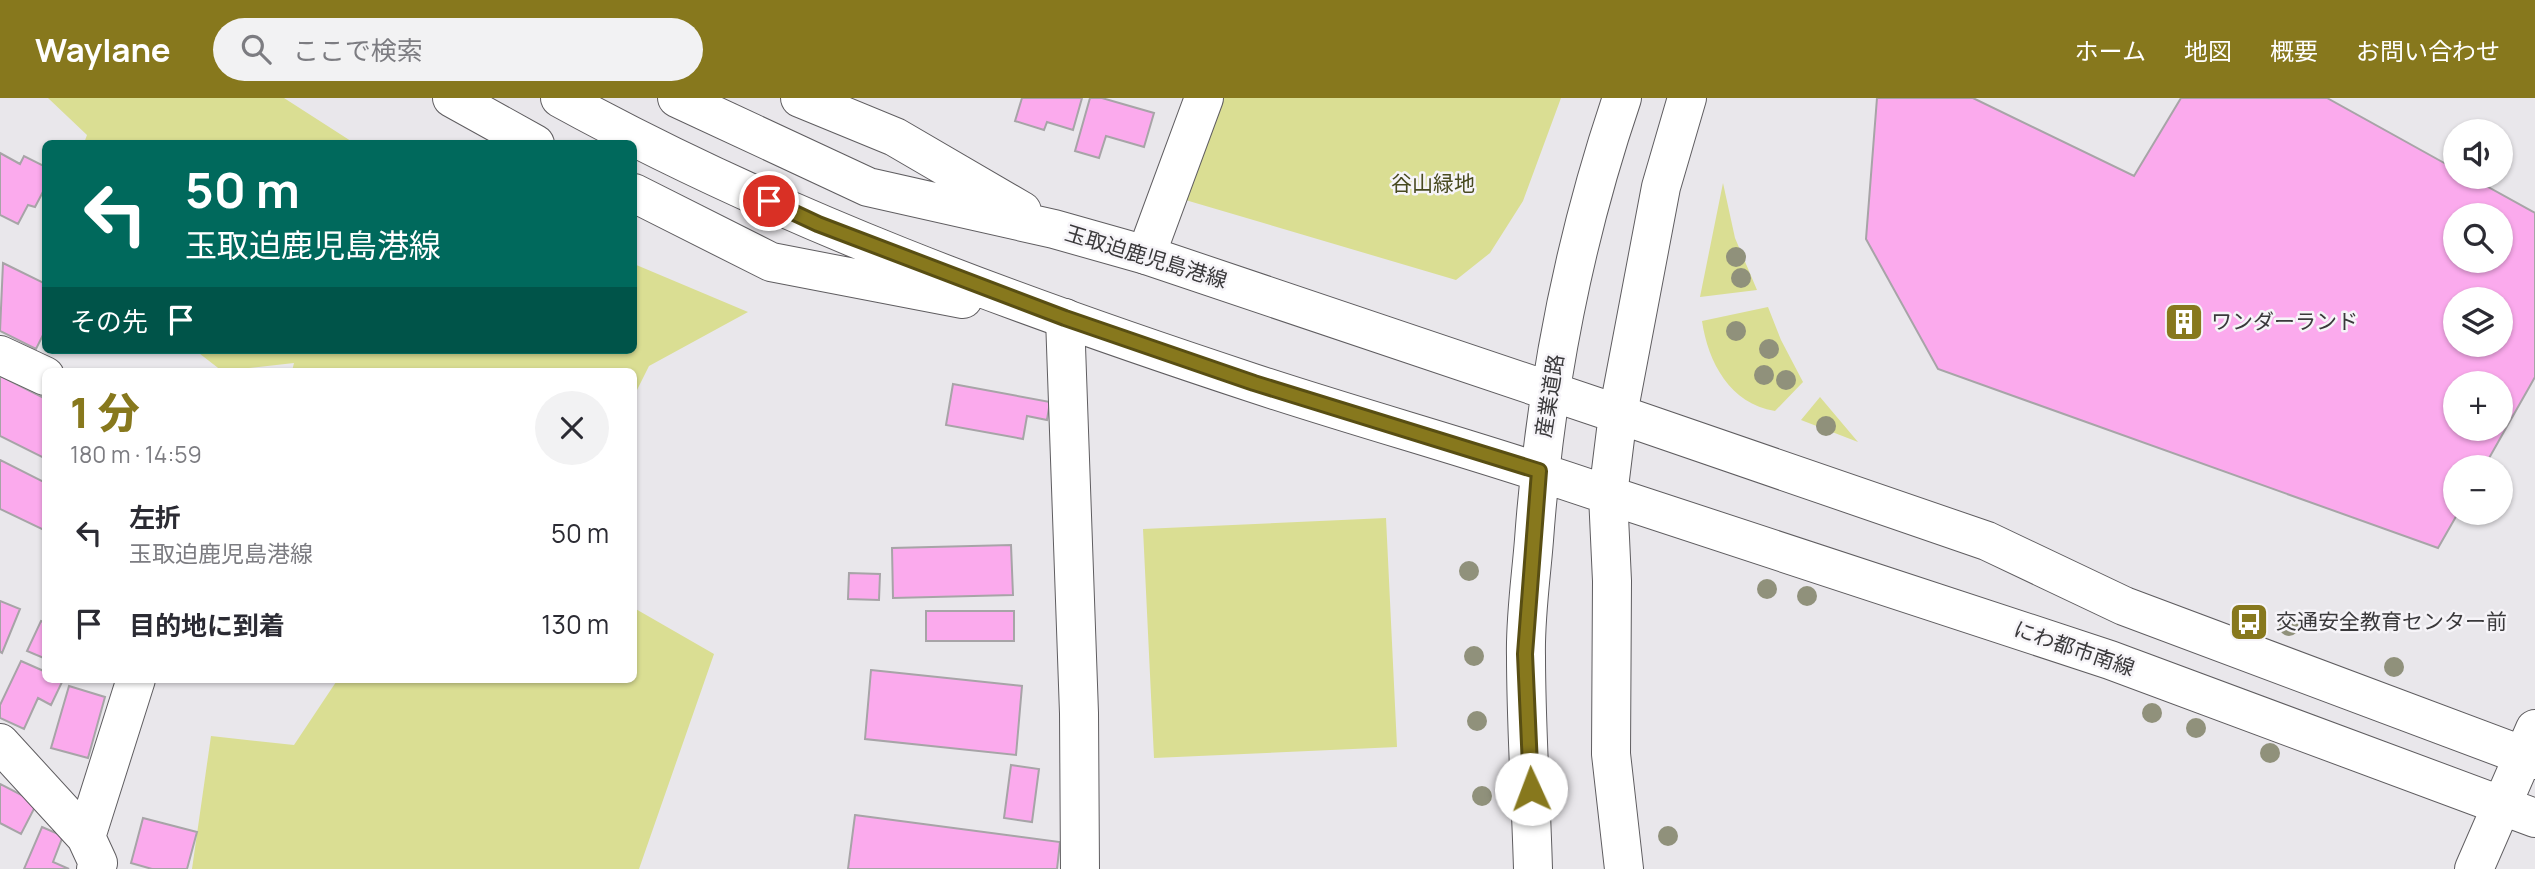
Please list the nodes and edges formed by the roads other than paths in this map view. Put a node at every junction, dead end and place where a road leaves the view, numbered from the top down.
1 (452, 98) edge
2 (560, 98) edge
3 (677, 98) edge
4 (800, 98) edge
5 (1204, 98) edge
6 (1622, 98) edge
7 (1687, 98) edge
8 (528, 140) edge
9 (637, 195) edge
10 (1054, 229) junction
11 (1146, 255) junction
12 (1065, 318) junction
13 (0, 355) edge
14 (42, 374) edge
15 (1549, 391) junction
16 (1618, 414) junction
17 (1539, 471) junction
18 (1608, 495) junction
19 (135, 683) edge
20 (0, 743) edge
21 (2531, 748) edge
22 (2518, 812) edge
23 (91, 853) edge
24 (1080, 869) edge
25 (1534, 869) edge
26 (1623, 869) edge
27 (2474, 869) edge

1 - 8 main road
2 - 12 main road
3 - 10 main road, 玉取迫鹿児島港線
4 - 10 main road
5 - 11 main road
6 - 15 main road, 産業道路
7 - 16 main road
9 - 12 main road
10 - 11 main road, 玉取迫鹿児島港線
11 - 15 main road, 玉取迫鹿児島港線
12 - 17 main road
12 - 24 main road
13 - 14 main road
15 - 16 main road, 玉取迫鹿児島港線
15 - 17 main road, 産業道路
16 - 18 main road
16 - 21 main road
17 - 18 main road
17 - 25 main road, 産業道路
18 - 22 main road, にわ都市南線
18 - 26 main road
19 - 23 main road
20 - 23 main road
21 - 22 main road
22 - 27 main road

